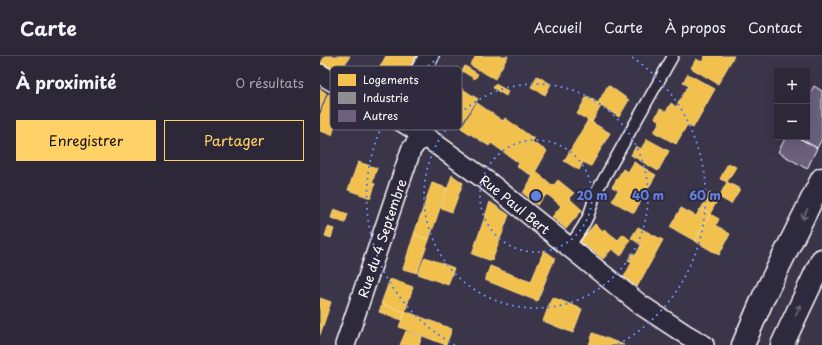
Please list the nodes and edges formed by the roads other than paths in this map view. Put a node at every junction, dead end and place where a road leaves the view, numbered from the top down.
1 (429, 56) edge
2 (673, 56) edge
3 (423, 66) edge
4 (320, 74) edge
5 (330, 80) edge
6 (414, 130) edge
7 (426, 138) junction
8 (822, 179) edge
9 (569, 246) junction
10 (822, 260) edge
11 (345, 345) edge
12 (704, 345) edge
13 (743, 345) edge
14 (782, 345) edge

1 - 3 street
2 - 9 lane
4 - 5 street, Rue Paul Bert
6 - 7 street, Rue Paul Bert
7 - 9 street, Rue Paul Bert
7 - 11 street, Rue du 4 Septembre
8 -> 13 main road
9 - 12 street, Rue Paul Bert
14 -> 10 main road

